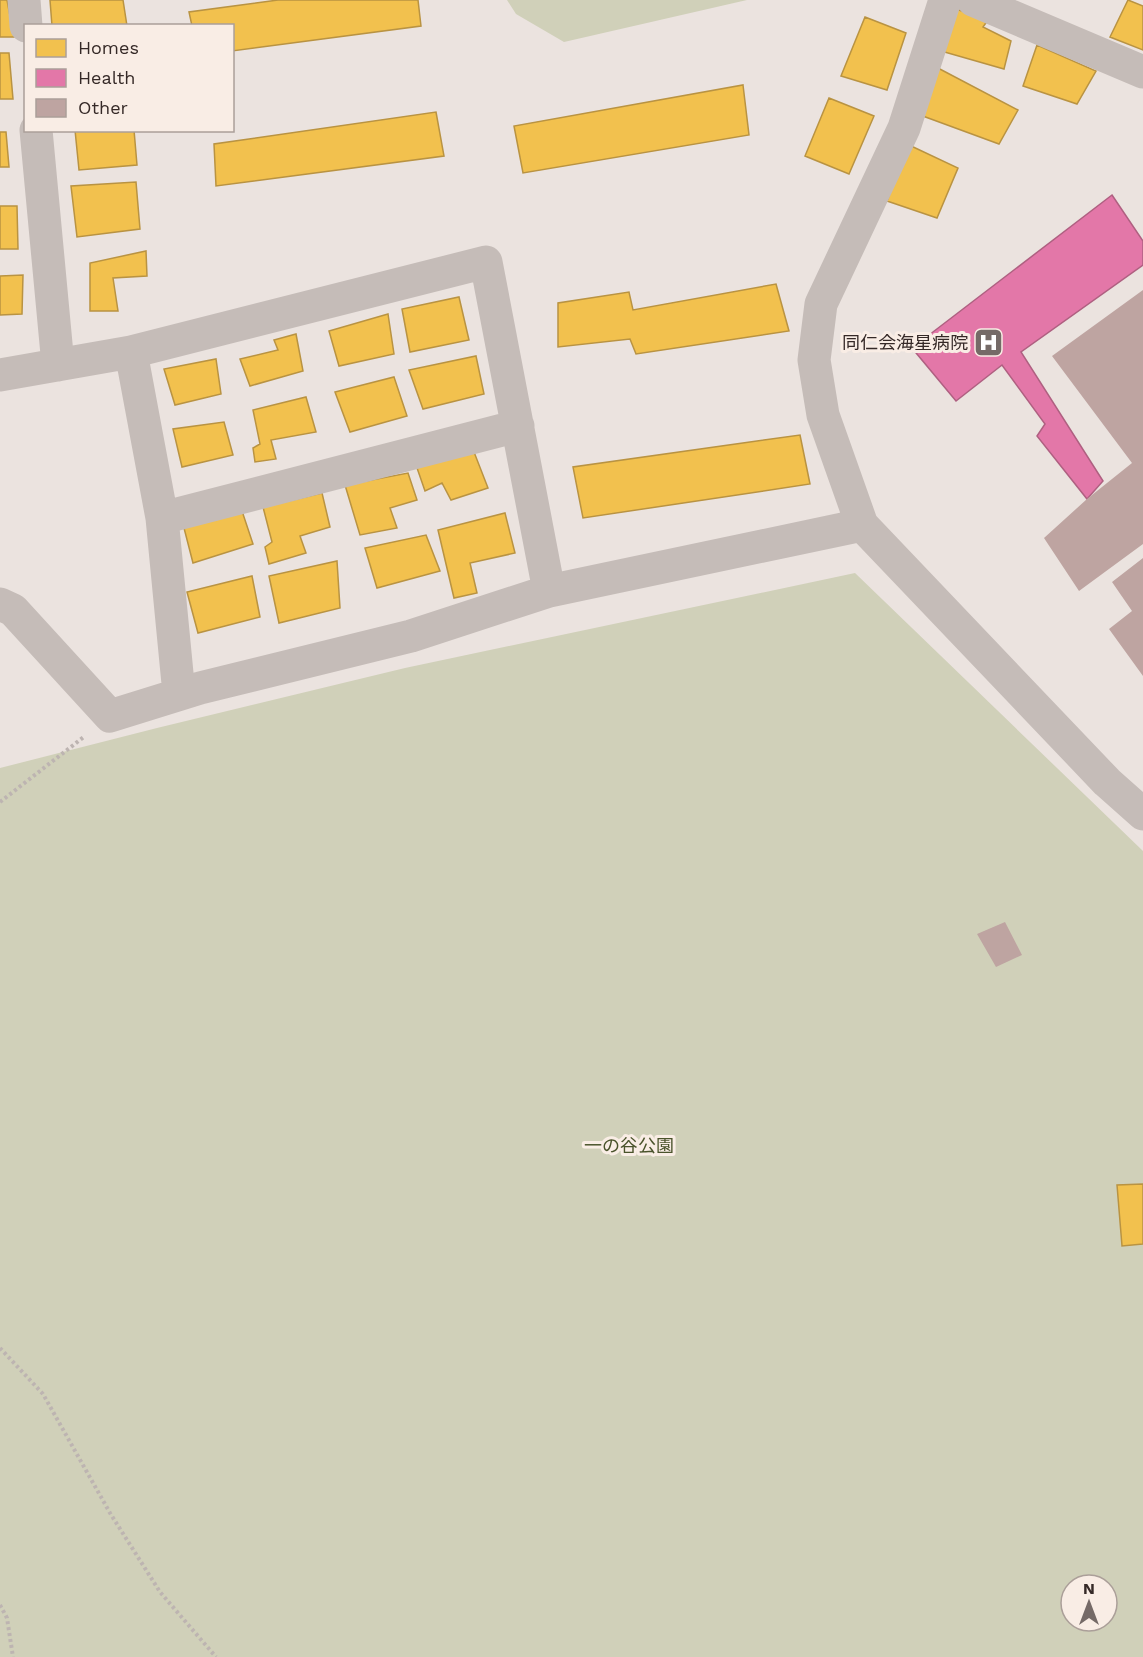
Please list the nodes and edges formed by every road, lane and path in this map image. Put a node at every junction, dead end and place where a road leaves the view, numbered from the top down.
1 (24, 0) edge
2 (945, 0) edge
3 (973, 0) edge
4 (26, 24) edge
5 (1143, 72) edge
6 (36, 132) edge
7 (130, 352) junction
8 (58, 365) junction
9 (0, 375) edge
10 (518, 426) junction
11 (162, 518) junction
12 (862, 525) junction
13 (549, 591) junction
14 (0, 604) edge
15 (178, 694) junction
16 (110, 716) junction
17 (0, 802) edge
18 (1143, 814) edge
19 (0, 1348) edge
20 (0, 1605) edge
21 (13, 1657) edge
22 (216, 1657) edge

1 - 4 street
2 - 12 street
3 - 5 street
6 - 8 street
7 - 8 street
7 - 10 street
7 - 11 street
8 - 9 street
10 - 11 street
10 - 13 street
11 - 15 street
12 - 13 street
12 - 18 street
13 - 15 street
14 - 16 street
15 - 16 street
16 - 17 path
19 - 22 path
20 - 21 path

